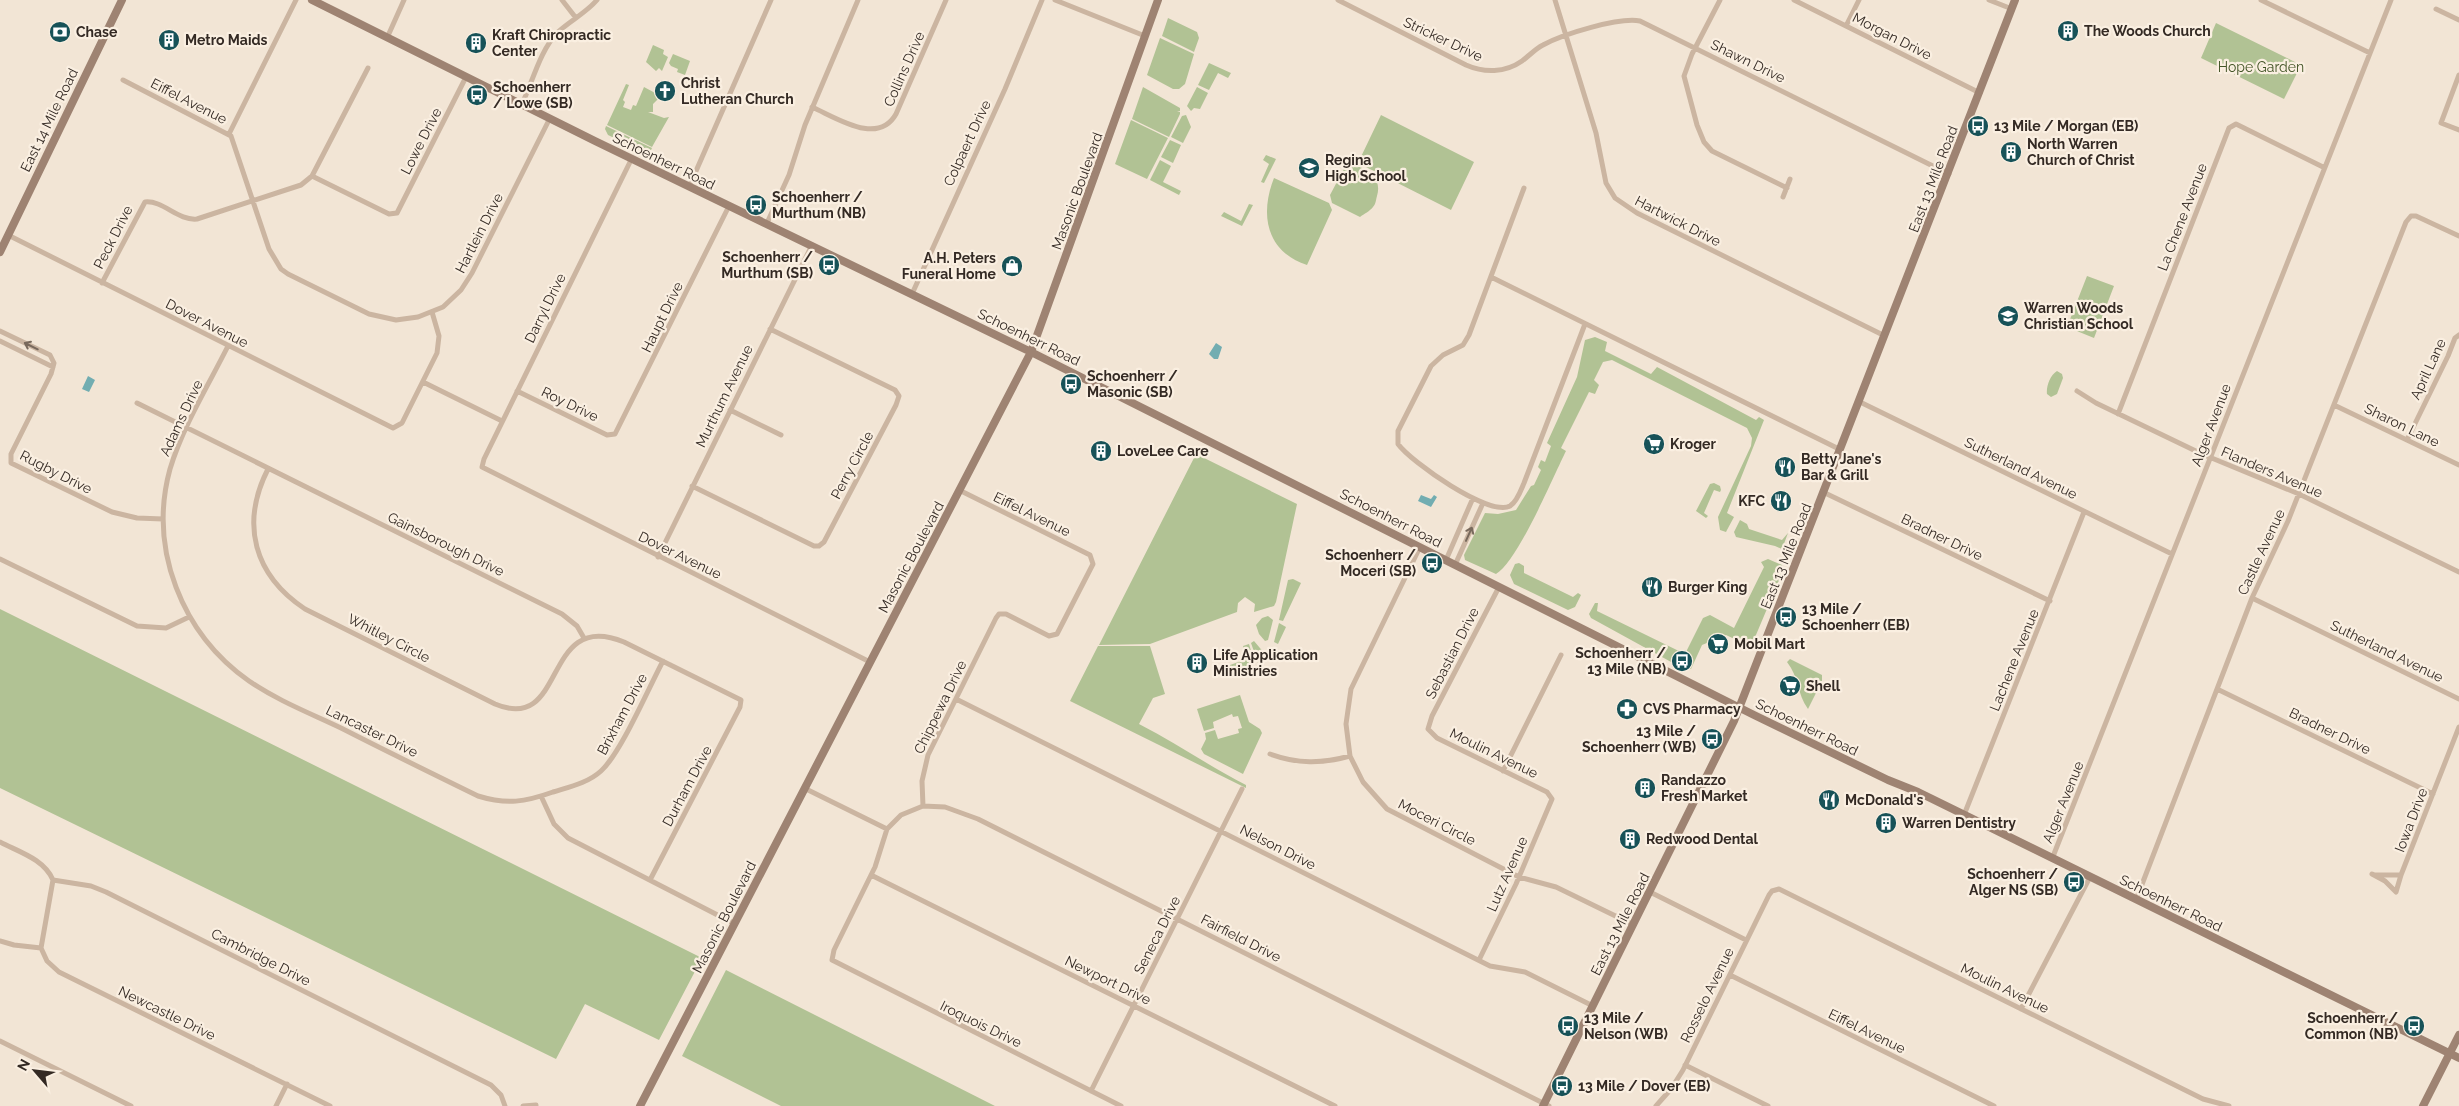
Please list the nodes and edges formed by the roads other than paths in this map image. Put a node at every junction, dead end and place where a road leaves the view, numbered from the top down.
1 (122, 0) edge
2 (296, 0) edge
3 (312, 0) edge
4 (404, 0) edge
5 (562, 0) edge
6 (597, 0) edge
7 (771, 0) edge
8 (858, 0) edge
9 (946, 0) edge
10 (1042, 0) edge
11 (1055, 0) edge
12 (1158, 0) edge
13 (1338, 0) edge
14 (1555, 0) edge
15 (1720, 0) edge
16 (1794, 0) edge
17 (1860, 0) edge
18 (1989, 0) edge
19 (2015, 0) edge
20 (2261, 0) edge
21 (2391, 0) edge
22 (2012, 9) junction
23 (2436, 9) dead end
24 (576, 18) junction
25 (2459, 20) edge
26 (1846, 26) junction
27 (1146, 36) junction
28 (1566, 36) junction
29 (387, 38) junction
30 (1695, 48) junction
31 (2370, 53) junction
32 (368, 68) dead end
33 (2459, 75) edge
34 (466, 77) junction
35 (123, 80) dead end
36 (1980, 93) junction
37 (522, 104) junction
38 (812, 107) junction
39 (550, 118) junction
40 (2459, 130) edge
41 (229, 134) junction
42 (632, 158) junction
43 (2323, 167) junction
44 (1948, 174) junction
45 (312, 176) junction
46 (1790, 179) dead end
47 (689, 187) junction
48 (1524, 188) dead end
49 (1787, 188) junction
50 (1783, 197) dead end
51 (253, 201) junction
52 (728, 206) junction
53 (767, 223) junction
54 (8, 235) junction
55 (2459, 236) edge
56 (812, 245) junction
57 (0, 252) edge
58 (1490, 277) junction
59 (102, 283) junction
60 (912, 294) junction
61 (432, 312) junction
62 (1585, 324) junction
63 (770, 329) junction
64 (0, 330) edge
65 (2458, 335) edge
66 (1885, 336) junction
67 (0, 342) edge
68 (228, 346) junction
69 (1031, 352) junction
70 (54, 368) junction
71 (423, 382) junction
72 (517, 391) junction
73 (2077, 391) dead end
74 (1860, 402) junction
75 (137, 403) dead end
76 (2334, 405) junction
77 (730, 410) junction
78 (2118, 414) junction
79 (502, 421) junction
80 (187, 428) junction
81 (613, 436) joint
82 (781, 436) dead end
83 (2407, 440) junction
84 (1841, 450) junction
85 (2210, 458) junction
86 (2459, 466) edge
87 (482, 467) joint
88 (268, 468) junction
89 (692, 486) junction
90 (959, 490) junction
91 (1825, 493) junction
92 (2299, 494) junction
93 (1473, 498) junction
94 (1483, 503) junction
95 (2084, 512) junction
96 (163, 519) junction
97 (1420, 547) junction
98 (2172, 554) junction
99 (658, 557) junction
100 (1093, 558) joint
101 (0, 559) edge
102 (1446, 560) junction
103 (1455, 565) junction
104 (2459, 572) edge
105 (1498, 587) junction
106 (2252, 598) junction
107 (2050, 601) junction
108 (189, 617) junction
109 (584, 638) junction
110 (1561, 655) dead end
111 (662, 661) junction
112 (870, 662) junction
113 (2217, 689) junction
114 (956, 699) junction
115 (2459, 699) edge
116 (1739, 707) junction
117 (2459, 728) edge
118 (1428, 730) joint
119 (1270, 754) dead end
120 (1350, 756) junction
121 (1503, 771) junction
122 (804, 788) junction
123 (1242, 789) dead end
124 (2433, 794) junction
125 (542, 796) junction
126 (1551, 796) joint
127 (923, 806) junction
128 (1964, 815) junction
129 (887, 829) junction
130 (1221, 831) junction
131 (0, 842) edge
132 (2052, 859) junction
133 (871, 875) junction
134 (2401, 875) junction
135 (1519, 876) junction
136 (2090, 877) junction
137 (53, 880) junction
138 (650, 880) junction
139 (1772, 891) joint
140 (1650, 892) junction
141 (2136, 900) junction
142 (1177, 919) junction
143 (735, 924) junction
144 (1634, 925) junction
145 (1746, 940) junction
146 (0, 941) edge
147 (41, 948) junction
148 (1479, 960) junction
149 (1730, 975) junction
150 (1134, 1006) junction
151 (1593, 1006) junction
152 (2021, 1009) junction
153 (2459, 1035) edge
154 (0, 1041) edge
155 (2450, 1055) junction
156 (2459, 1058) edge
157 (1685, 1065) junction
158 (287, 1084) junction
159 (1091, 1091) junction
160 (2213, 1104) edge
161 (536, 1105) edge
162 (1545, 1105) edge
163 (131, 1106) edge
164 (276, 1106) edge
165 (330, 1106) edge
166 (505, 1106) edge
167 (523, 1106) edge
168 (640, 1106) edge
169 (1121, 1106) edge
170 (1335, 1106) edge
171 (1656, 1106) edge
172 (1768, 1106) edge
173 (1994, 1106) edge
174 (2229, 1106) edge
175 (2423, 1106) edge

1 - 54 main road, East 14 Mile Road
2 - 41 street
3 - 29 main road, Schoenherr Road
4 - 29 street
5 - 24 street
6 - 24 street
7 - 47 street
8 - 38 street
9 - 38 street, Collins Drive
10 - 60 street, Colpaert Drive
11 - 27 street
12 - 27 main road, Masonic Boulevard
13 - 28 street, Stricker Drive
14 - 28 street
15 - 30 street
16 - 26 street, Morgan Drive
17 - 26 street
18 - 22 street
19 - 22 main road, East 13 Mile Road
20 - 31 street
21 - 31 street, Alger Avenue
22 - 36 main road, East 13 Mile Road
23 - 25 street
24 - 37 street
26 - 36 street, Morgan Drive
27 - 69 main road, Masonic Boulevard
28 - 30 street, Shawn Drive
28 - 66 street, Hartwick Drive
29 - 34 main road, Schoenherr Road
30 - 44 street, Shawn Drive
30 - 49 street
31 - 43 street, Alger Avenue
32 - 45 street
33 - 40 street
34 - 37 main road, Schoenherr Road
34 - 45 street, Lowe Drive
35 - 41 street, Eiffel Avenue
36 - 44 main road, East 13 Mile Road
37 - 39 main road, Schoenherr Road
38 - 53 street
39 - 42 main road, Schoenherr Road
39 - 61 street, Hartlein Drive
41 - 51 street, Eiffel Avenue
42 - 47 main road, Schoenherr Road
42 - 72 street, Darryl Drive
43 - 78 street, La Chene Avenue
43 - 85 street, Alger Avenue
44 - 66 main road, East 13 Mile Road
45 - 51 street
46 - 49 street
47 - 52 main road, Schoenherr Road
48 - 58 street
49 - 50 street
51 - 59 street, Peck Drive
51 - 61 street, Hartlein Drive
52 - 53 main road, Schoenherr Road
52 - 81 street, Haupt Drive
53 - 56 main road, Schoenherr Road
54 - 57 main road, East 14 Mile Road
54 - 59 street, Dover Avenue
55 - 76 street, Castle Avenue
56 - 60 main road, Schoenherr Road
56 - 63 street, Murthum Avenue
58 - 62 street
58 - 93 street
59 - 68 street, Dover Avenue
60 - 69 main road, Schoenherr Road
61 - 71 street
62 - 84 street
62 - 94 street
63 - 77 street, Murthum Avenue
63 - 89 street, Perry Circle
70 -> 64 street
65 - 83 street, April Lane
66 - 74 main road, East 13 Mile Road
67 - 70 street
68 - 71 street, Dover Avenue
68 - 80 street, Adams Drive
69 - 90 main road, Masonic Boulevard
69 - 97 main road, Schoenherr Road
70 - 96 street, Rugby Drive
71 - 79 street
72 - 79 street, Darryl Drive
72 - 81 street, Roy Drive
73 - 78 street, Flanders Avenue
74 - 84 main road, East 13 Mile Road
74 - 95 street, Sutherland Avenue
75 - 80 street, Gainsborough Drive
76 - 83 street, Sharon Lane
76 - 92 street, Castle Avenue
77 - 82 street
77 - 89 street, Murthum Avenue
78 - 85 street, Flanders Avenue
79 - 87 street, Darryl Drive
80 - 88 street, Gainsborough Drive
80 - 96 street, Adams Drive
83 - 86 street, Sharon Lane
84 - 91 main road, East 13 Mile Road
85 - 92 street, Flanders Avenue
85 - 98 street, Alger Avenue
87 - 99 street, Dover Avenue
88 - 109 street, Gainsborough Drive
88 - 109 street, Whitley Circle
89 - 99 street, Murthum Avenue
90 - 100 street, Eiffel Avenue
90 - 112 main road, Masonic Boulevard
91 - 107 street, Bradner Drive
91 - 116 main road, East 13 Mile Road
92 - 104 street, Flanders Avenue
92 - 106 street, Castle Avenue
93 - 94 street
93 - 102 street
103 -> 94 street
95 - 98 street, Sutherland Avenue
95 - 107 street, Lachene Avenue
96 - 108 street, Adams Drive
97 - 102 main road, Schoenherr Road
97 - 120 street, Moceri Circle
98 - 132 street, Alger Avenue
99 - 112 street, Dover Avenue
100 - 114 street, Chippewa Drive
101 - 108 street
102 - 103 main road, Schoenherr Road
103 - 105 main road, Schoenherr Road
105 - 116 main road, Schoenherr Road
105 - 118 street, Sebastian Drive
106 - 113 street, Castle Avenue
106 - 115 street, Sutherland Avenue
107 - 128 street, Lachene Avenue
108 - 125 street, Lancaster Drive
109 - 111 street
110 - 121 street
111 - 125 street, Brixham Drive
111 - 138 street, Durham Drive
112 - 122 main road, Masonic Boulevard
113 - 124 street, Bradner Drive
113 - 141 street, Castle Avenue
114 - 127 street, Chippewa Drive
114 - 130 street, Nelson Drive
116 - 128 main road, Schoenherr Road
116 - 140 main road, East 13 Mile Road
117 - 124 street, Iowa Drive
118 - 121 street, Moulin Avenue
119 - 120 street
120 - 135 street, Moceri Circle
121 - 126 street, Moulin Avenue
122 - 129 street
122 - 143 main road, Masonic Boulevard
123 - 130 street, Seneca Drive
124 - 134 street, Iowa Drive
125 - 138 street
126 - 135 street, Lutz Avenue
127 - 129 street
127 - 142 street, Fairfield Drive
128 - 132 main road, Schoenherr Road
129 - 133 street
130 - 142 street, Seneca Drive
130 - 148 street, Nelson Drive
131 - 137 street
132 - 136 main road, Schoenherr Road
133 - 150 street, Newport Drive
133 - 159 street, Iroquois Drive
134 - 134 street, Iowa Drive
135 - 144 street, Moceri Circle
135 - 148 street, Lutz Avenue
136 - 141 main road, Schoenherr Road
136 - 152 street
137 - 147 street
137 - 166 street, Cambridge Drive
138 - 143 street
139 - 145 street, Rosselo Avenue
139 - 152 street, Moulin Avenue
140 - 144 main road, East 13 Mile Road
140 - 145 street
141 - 155 main road, Schoenherr Road
142 - 150 street, Seneca Drive
142 - 162 street, Fairfield Drive
143 - 168 main road, Masonic Boulevard
144 - 151 main road, East 13 Mile Road
145 - 149 street, Rosselo Avenue
146 - 147 street
147 - 158 street, Newcastle Drive
148 - 151 street, Nelson Drive
149 - 157 street, Rosselo Avenue
149 - 173 street, Eiffel Avenue
150 - 159 street, Seneca Drive
150 - 170 street, Newport Drive
151 - 162 main road, East 13 Mile Road
152 - 160 street, Moulin Avenue
153 - 155 main road
154 - 163 street
155 - 156 main road, Schoenherr Road
155 - 175 main road
157 - 171 street, Rosselo Avenue
157 - 172 street
158 - 164 street
158 - 165 street, Newcastle Drive
159 - 169 street, Iroquois Drive
160 - 174 street, Moulin Avenue
161 - 167 street

